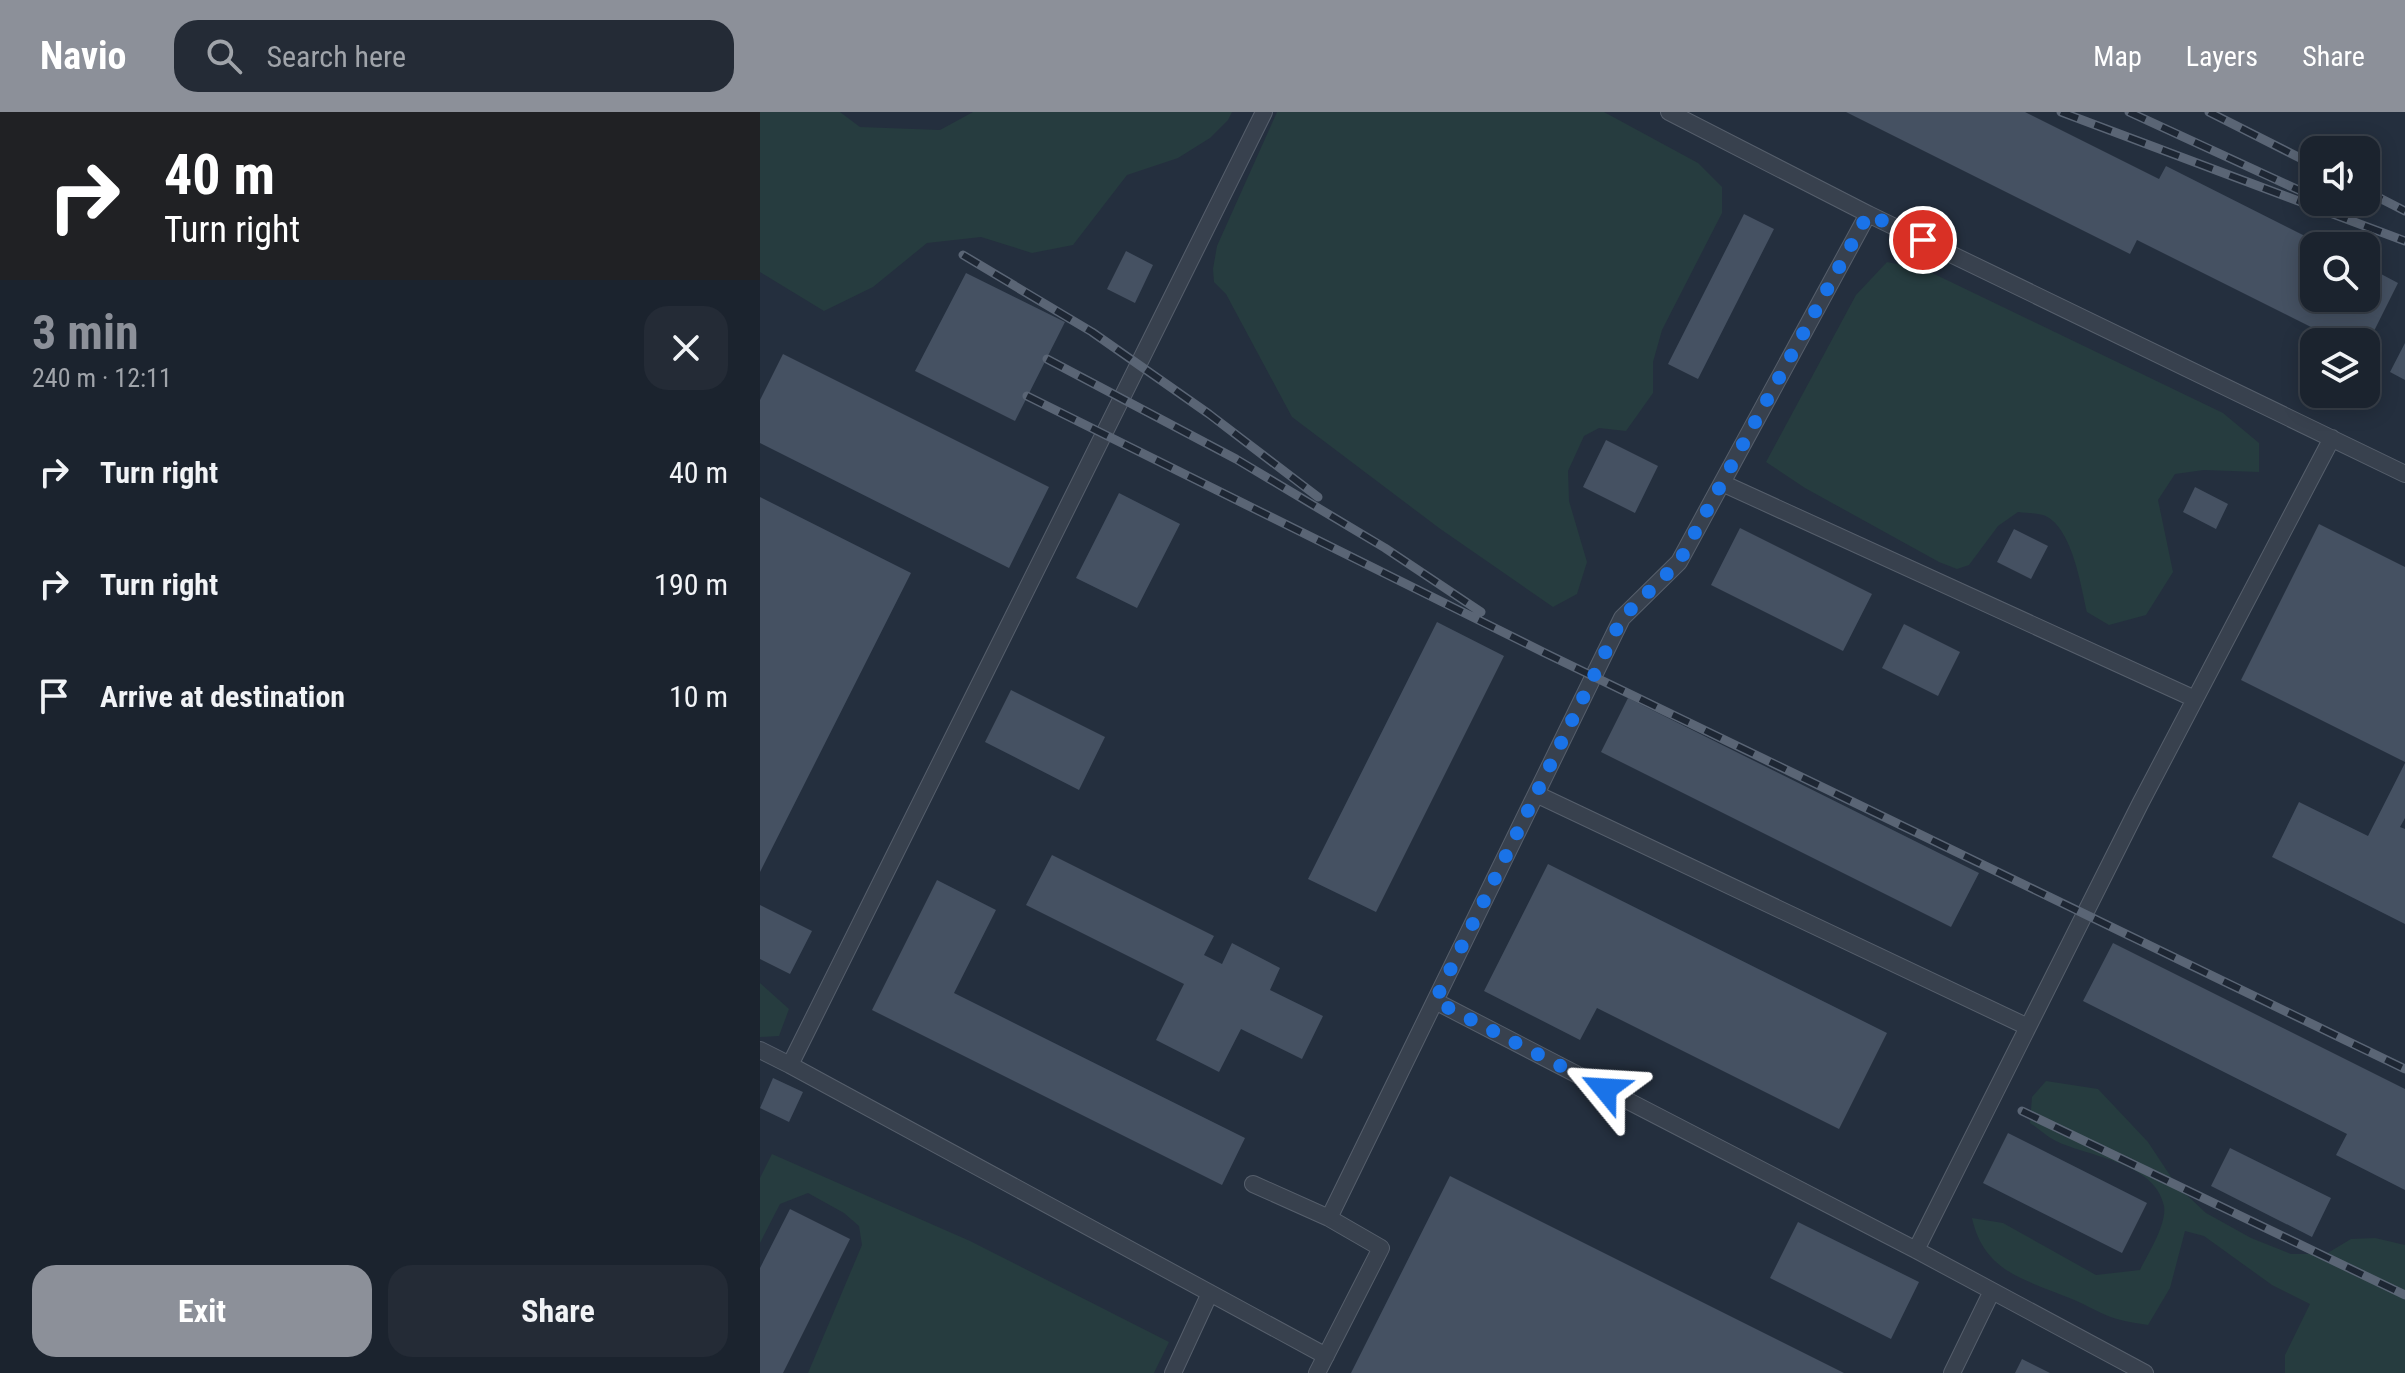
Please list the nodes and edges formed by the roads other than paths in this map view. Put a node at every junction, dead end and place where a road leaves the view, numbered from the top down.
1 (1264, 112) edge
2 (1669, 112) edge
3 (1868, 214) junction
4 (2332, 438) junction
5 (2405, 474) edge
6 (1722, 483) junction
7 (2195, 699) junction
8 (1536, 794) junction
9 (1435, 1001) junction
10 (2028, 1027) junction
11 (760, 1050) edge
12 (790, 1065) junction
13 (1253, 1184) dead end
14 (1329, 1218) junction
15 (1916, 1250) junction
16 (1992, 1291) junction
17 (1210, 1293) junction
18 (1326, 1356) junction
19 (1173, 1373) edge
20 (1317, 1373) edge
21 (1952, 1373) edge
22 (2145, 1373) edge

1 - 12 lane
2 - 3 lane
3 - 4 lane
3 - 6 lane
4 - 5 lane
4 - 7 lane
6 - 7 lane
6 - 8 lane
7 - 10 lane
8 - 9 lane
8 - 10 lane
9 - 14 lane
9 - 15 lane
10 - 15 lane
11 - 12 lane
12 - 17 lane
13 - 14 lane
14 - 18 lane
15 - 16 lane
16 - 21 lane
16 - 22 lane
17 - 18 lane
17 - 19 lane
18 - 20 lane

